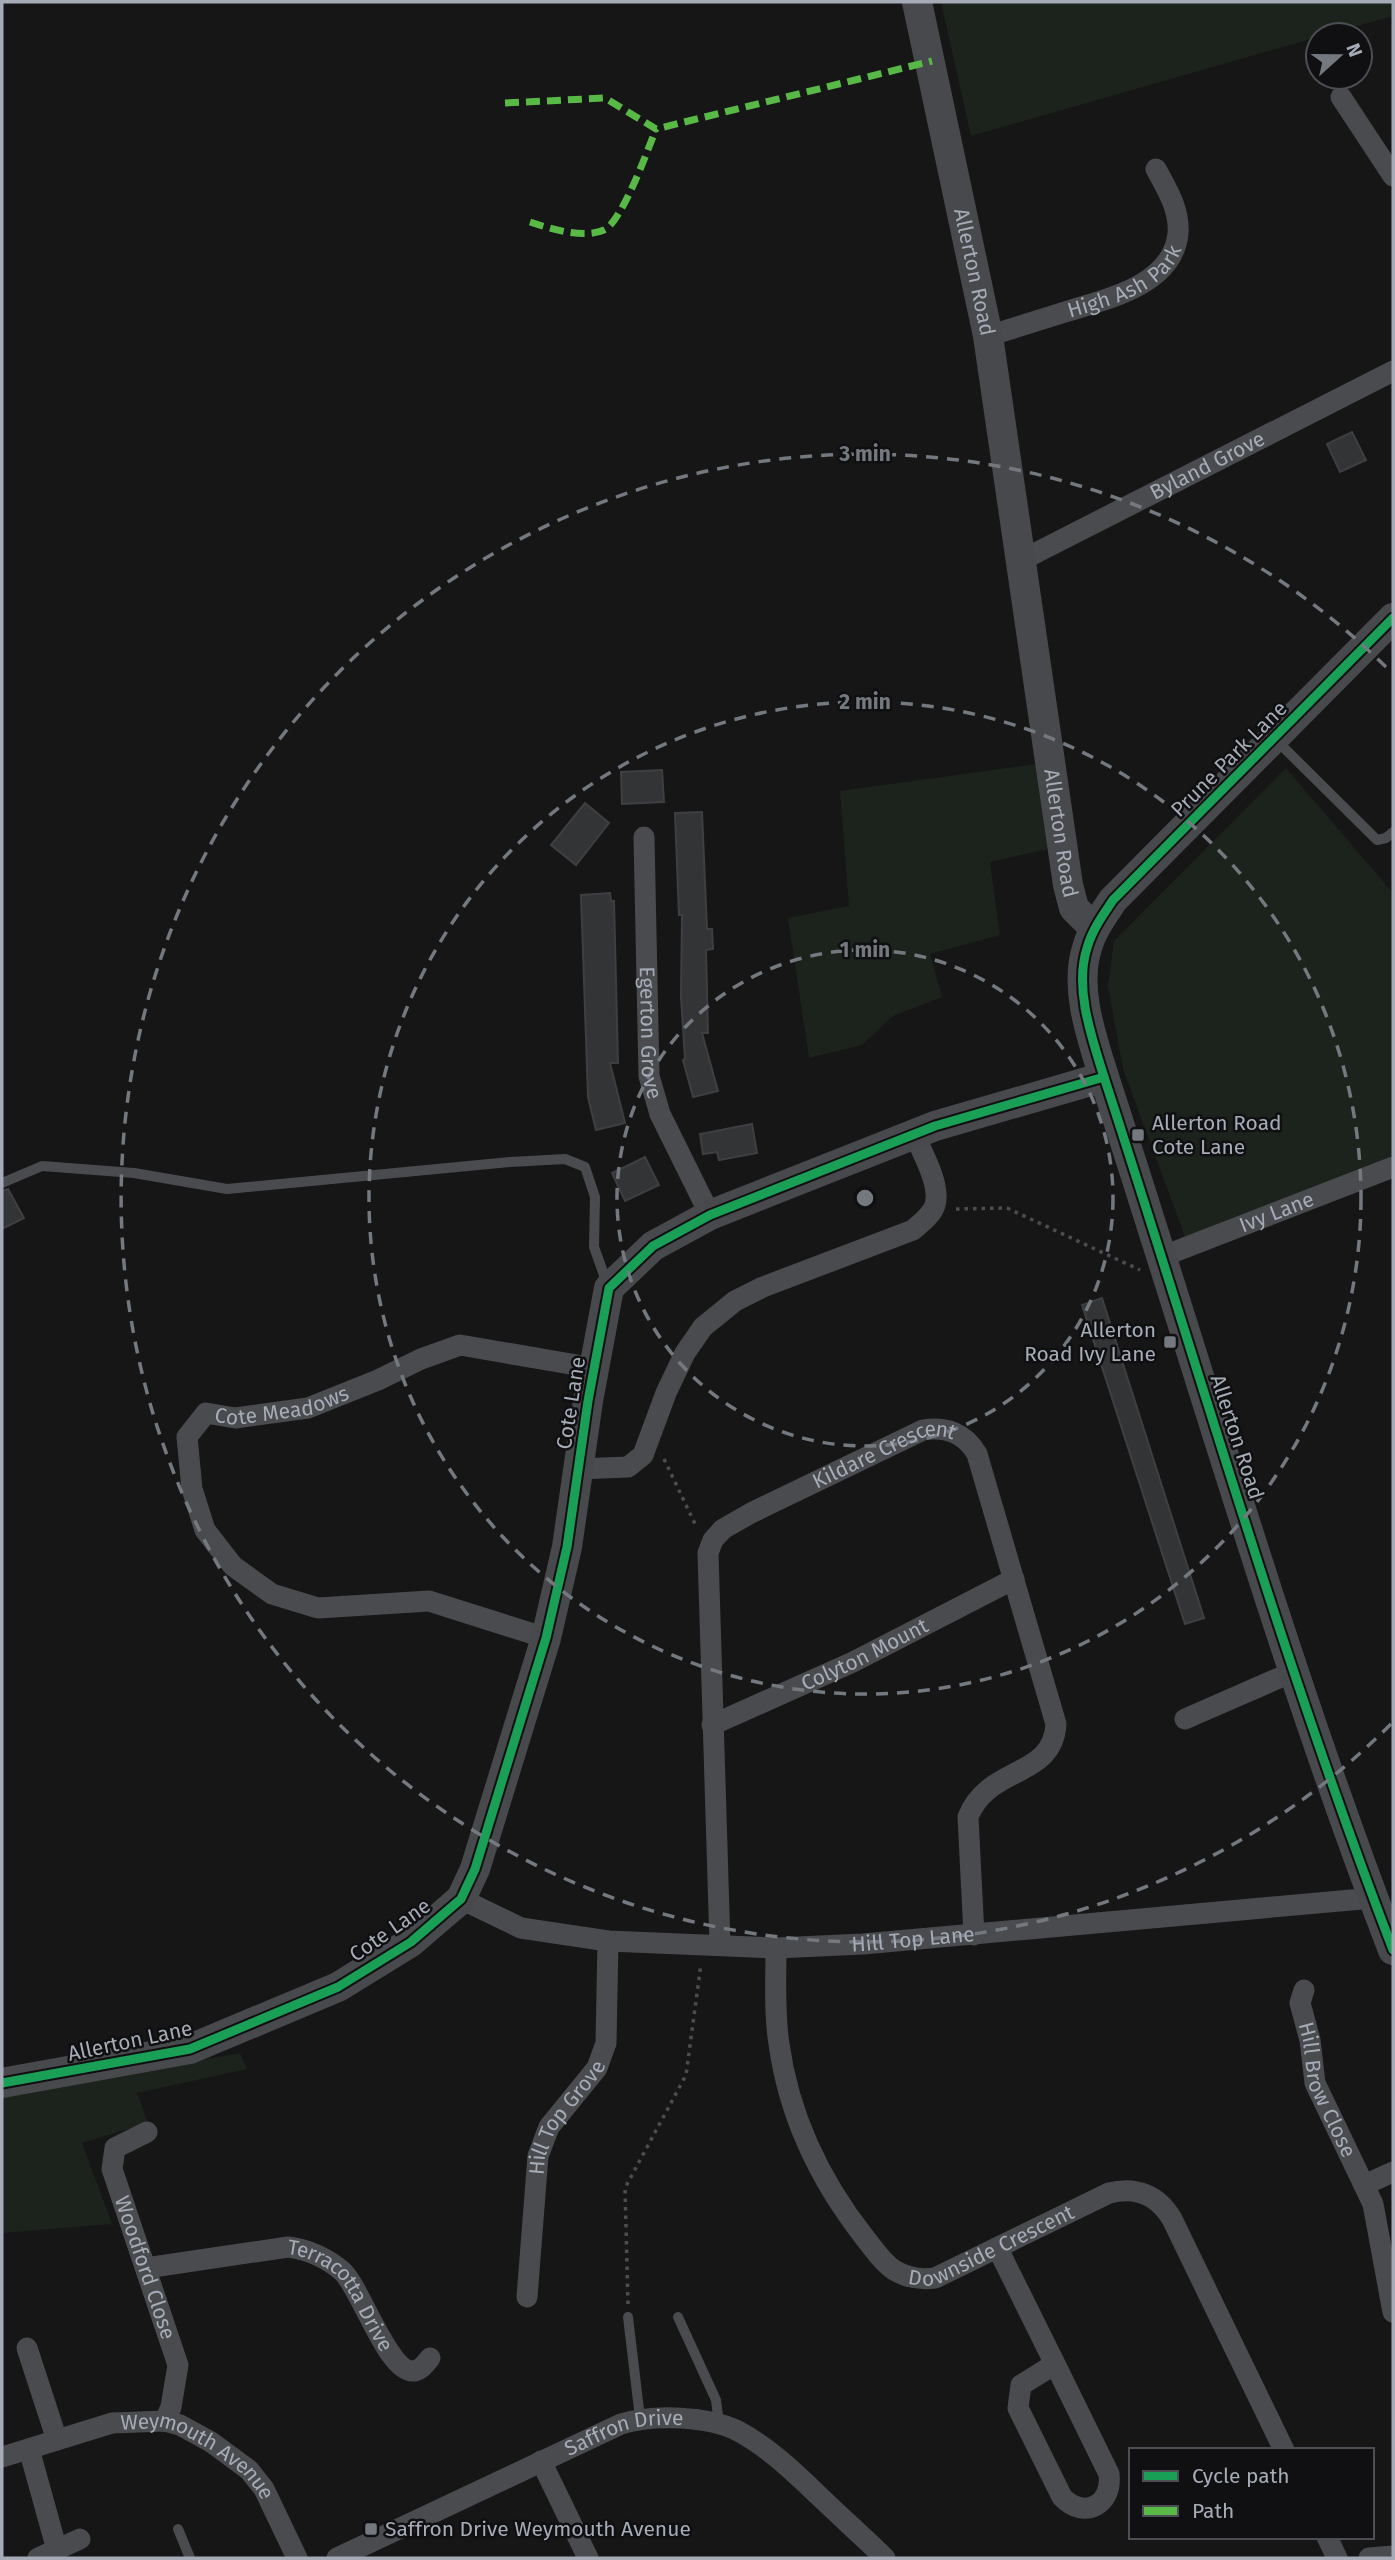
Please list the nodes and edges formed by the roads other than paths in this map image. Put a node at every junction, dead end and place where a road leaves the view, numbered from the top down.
1 (917, 2) edge
2 (1342, 96) dead end
3 (1156, 169) dead end
4 (1393, 176) edge
5 (988, 337) junction
6 (1393, 371) edge
7 (1022, 561) junction
8 (1393, 618) edge
9 (1275, 739) junction
10 (1393, 832) edge
11 (644, 837) dead end
12 (1094, 928) junction
13 (1104, 1077) junction
14 (914, 1134) junction
15 (1393, 1167) edge
16 (2, 1183) edge
17 (710, 1215) junction
18 (1166, 1271) junction
19 (609, 1289) junction
20 (594, 1367) junction
21 (578, 1469) junction
22 (1014, 1579) junction
23 (546, 1638) junction
24 (1295, 1671) junction
25 (1185, 1719) dead end
26 (712, 1725) junction
27 (461, 1899) junction
28 (1381, 1903) edge
29 (974, 1935) junction
30 (608, 1941) junction
31 (712, 1945) junction
32 (776, 1948) junction
33 (1393, 1950) edge
34 (338, 1987) joint
35 (1304, 1990) dead end
36 (2, 2082) edge
37 (147, 2132) dead end
38 (1393, 2172) edge
39 (1364, 2185) junction
40 (998, 2249) junction
41 (146, 2268) junction
42 (527, 2297) dead end
43 (1393, 2312) edge
44 (628, 2317) road end
45 (678, 2317) dead end
46 (27, 2348) dead end
47 (430, 2358) dead end
48 (1055, 2364) junction
49 (640, 2418) junction
50 (164, 2421) junction
51 (719, 2424) junction
52 (57, 2440) junction
53 (1283, 2448) edge
54 (29, 2449) junction
55 (2, 2457) edge
56 (541, 2461) junction
57 (178, 2529) dead end
58 (80, 2539) dead end
59 (1327, 2539) edge
60 (47, 2554) edge
61 (1393, 2556) edge
62 (190, 2558) edge
63 (297, 2558) edge
64 (337, 2558) edge
65 (588, 2558) edge
66 (885, 2558) edge
67 (1337, 2558) edge
68 (1369, 2558) edge

1 - 5 street, Allerton Road
2 - 4 street
3 - 5 street, High Ash Park
5 - 7 street, Allerton Road
6 - 7 street, Byland Grove
7 - 12 street, Allerton Road
8 - 9 street, Prune Park Lane
9 - 10 lane
9 - 12 street, Prune Park Lane
11 - 17 street, Egerton Grove
12 - 13 street, Allerton Road
13 - 14 street
13 - 18 street, Allerton Road
14 - 17 street
14 - 21 street
15 - 18 street, Ivy Lane
16 - 19 lane
17 - 19 street
18 - 24 street, Allerton Road
19 - 20 street, Cote Lane
20 - 21 street, Cote Lane
20 - 23 street, Cote Meadows
21 - 23 street, Cote Lane
22 - 26 street, Colyton Mount
22 - 26 street, Kildare Crescent
22 - 29 street, Kildare Crescent
23 - 27 street, Cote Lane
24 - 25 street
24 - 28 street, Allerton Road
26 - 31 street
27 - 30 street, Hill Top Lane
27 - 34 street, Cote Lane
28 - 29 street, Hill Top Lane
28 - 33 street, Allerton Road
29 - 32 street, Hill Top Lane
30 - 31 street, Hill Top Lane
30 - 42 street, Hill Top Grove
31 - 32 street, Hill Top Lane
32 - 40 street, Downside Crescent
34 - 36 street, Allerton Lane
35 - 39 street, Hill Brow Close
37 - 41 street, Woodford Close
38 - 39 street, Hill Brow Close
39 - 43 street, Hill Brow Close
40 - 48 street
40 - 53 street, Downside Crescent
41 - 47 street, Terracotta Drive
41 - 50 street, Woodford Close
44 - 49 lane
45 - 51 lane
46 - 52 street
48 - 48 street
49 - 51 street, Saffron Drive
49 - 56 street, Saffron Drive
50 - 52 street, Weymouth Avenue
50 - 63 street, Weymouth Avenue
51 - 66 street, Saffron Drive
52 - 54 street, Weymouth Avenue
54 - 55 street, Weymouth Avenue
54 - 60 street
56 - 64 street, Saffron Drive
56 - 65 street
57 - 62 lane
58 - 60 street
59 - 67 street
61 - 68 street

